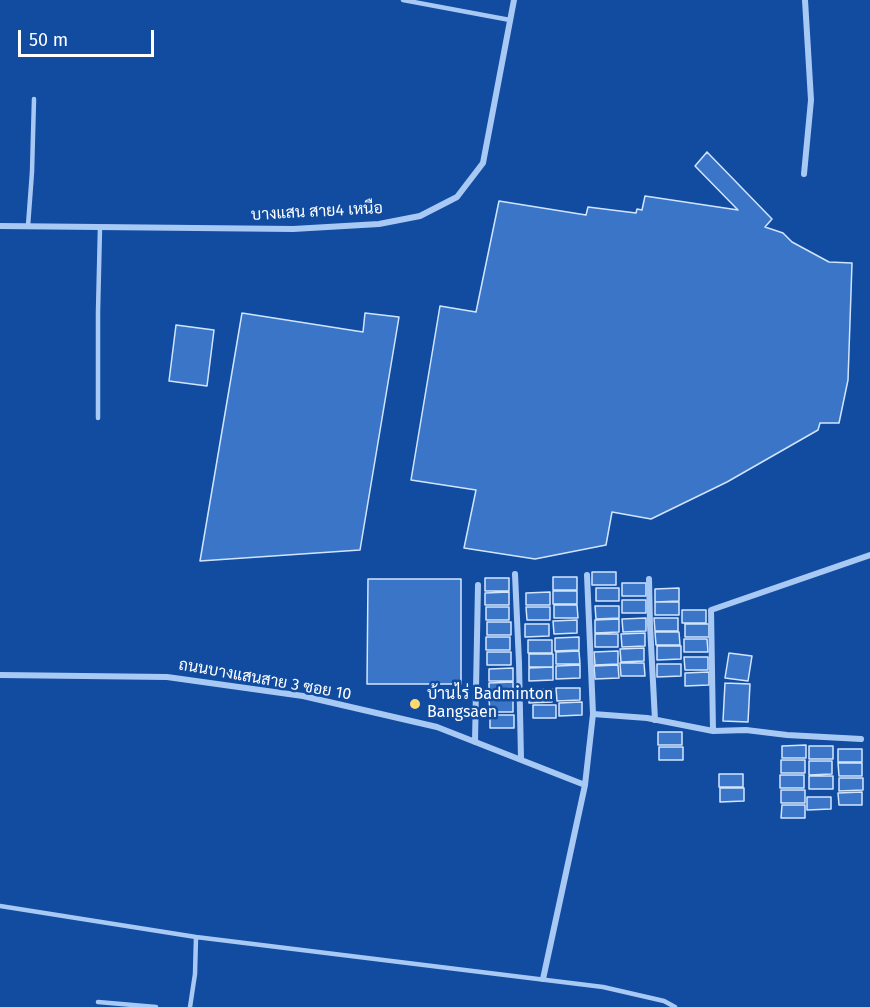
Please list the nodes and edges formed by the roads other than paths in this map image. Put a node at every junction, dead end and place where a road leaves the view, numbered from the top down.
1 (403, 0) edge
2 (514, 0) edge
3 (805, 0) edge
4 (510, 20) junction
5 (34, 99) dead end
6 (804, 174) dead end
7 (0, 226) edge
8 (28, 226) junction
9 (100, 227) junction
10 (98, 418) dead end
11 (870, 555) edge
12 (515, 574) dead end
13 (587, 575) dead end
14 (649, 579) dead end
15 (478, 585) dead end
16 (0, 675) edge
17 (593, 714) junction
18 (655, 720) junction
19 (713, 731) junction
20 (861, 739) dead end
21 (475, 742) junction
22 (521, 759) junction
23 (585, 785) junction
24 (0, 906) edge
25 (196, 937) junction
26 (543, 979) junction
27 (98, 1002) dead end
28 (156, 1007) edge
29 (190, 1007) edge
30 (675, 1007) edge

1 - 4 lane
2 - 4 street, บางแสน สาย4 เหนือ
3 - 6 street
4 - 9 street, บางแสน สาย4 เหนือ
5 - 8 lane
7 - 8 street, บางแสน สาย4 เหนือ
8 - 9 street, บางแสน สาย4 เหนือ
9 - 10 lane
11 - 19 street
12 - 22 street
13 - 17 street
14 - 18 street
15 - 21 street
16 - 21 street, ถนนบางแสนสาย 3 ซอย 10
17 - 18 street
17 - 23 street
18 - 19 street
19 - 20 street
21 - 22 street, ถนนบางแสนสาย 3 ซอย 10
22 - 23 street, ถนนบางแสนสาย 3 ซอย 10
23 - 26 street
24 - 25 lane
25 - 26 lane
25 - 29 lane
26 - 30 lane
27 - 28 lane

